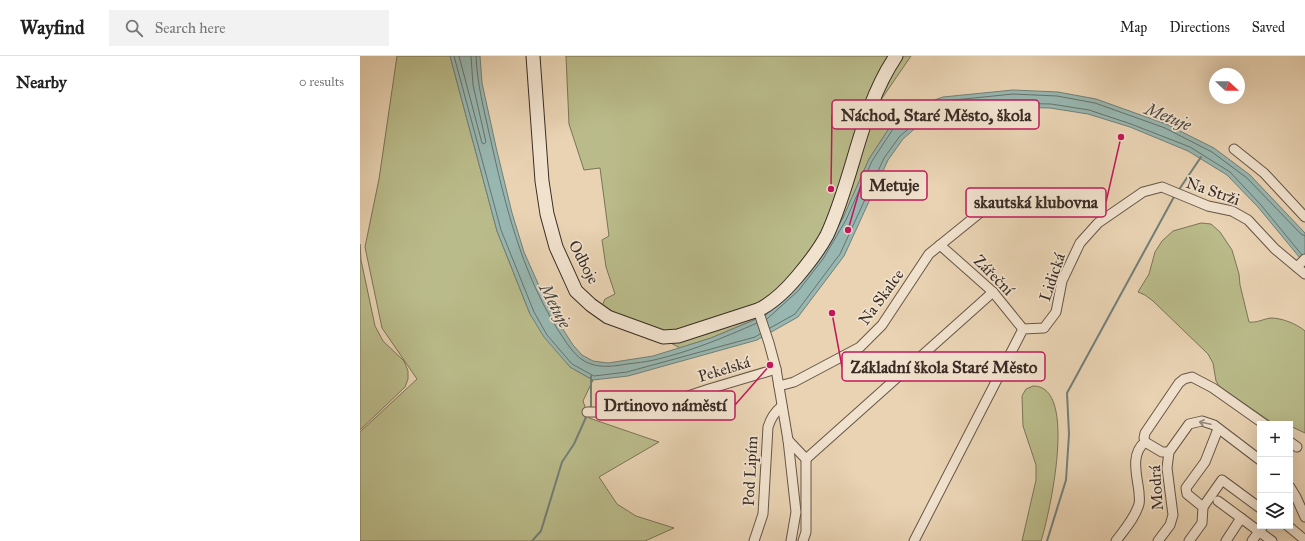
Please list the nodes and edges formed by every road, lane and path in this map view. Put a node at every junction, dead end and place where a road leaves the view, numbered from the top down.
1 (533, 56) edge
2 (896, 56) edge
3 (1234, 149) dead end
4 (1162, 187) joint
5 (992, 203) dead end
6 (1305, 217) edge
7 (940, 245) junction
8 (1301, 263) edge
9 (1305, 274) edge
10 (993, 292) junction
11 (759, 313) junction
12 (1023, 330) junction
13 (776, 369) junction
14 (779, 386) junction
15 (782, 406) junction
16 (587, 412) dead end
17 (1260, 421) edge
18 (1218, 429) junction
19 (788, 440) junction
20 (1145, 442) junction
21 (1169, 452) junction
22 (806, 458) junction
23 (1257, 458) edge
24 (1293, 493) edge
25 (1218, 501) dead end
26 (1257, 506) edge
27 (1203, 507) junction
28 (1305, 517) edge
29 (1241, 518) junction
30 (1257, 527) edge
31 (1261, 529) edge
32 (1292, 529) edge
33 (1305, 540) edge
34 (754, 541) edge
35 (791, 541) edge
36 (803, 541) edge
37 (914, 541) edge
38 (1116, 541) edge
39 (1158, 541) edge
40 (1189, 541) edge
41 (1226, 541) edge
42 (1252, 541) edge
43 (1272, 541) edge

1 - 11 street, Odboje
2 - 11 street, Odboje
3 - 6 street
4 - 8 street, Na Strži
4 - 12 street, Lidická
5 - 7 street, Na Skalce
7 - 10 street, Zářeční
7 - 14 street, Na Skalce
8 - 9 street, Na Strži
10 - 12 street, Zářeční
10 - 22 street
11 - 13 street
12 - 37 street
13 - 14 street
13 - 16 street, Pekelská
14 - 15 street
15 - 19 street
15 - 34 street, Pod Lipím
17 - 20 street
18 -> 21 street
18 - 23 street
18 - 27 street
19 - 22 street
19 - 35 street
20 - 21 street
20 - 38 street
21 - 39 street, Modrá
22 - 36 street
24 - 28 street
25 - 29 street
26 - 27 street
27 - 40 street
29 - 30 street
29 - 41 street
31 - 42 street
31 - 43 street
32 - 33 street

